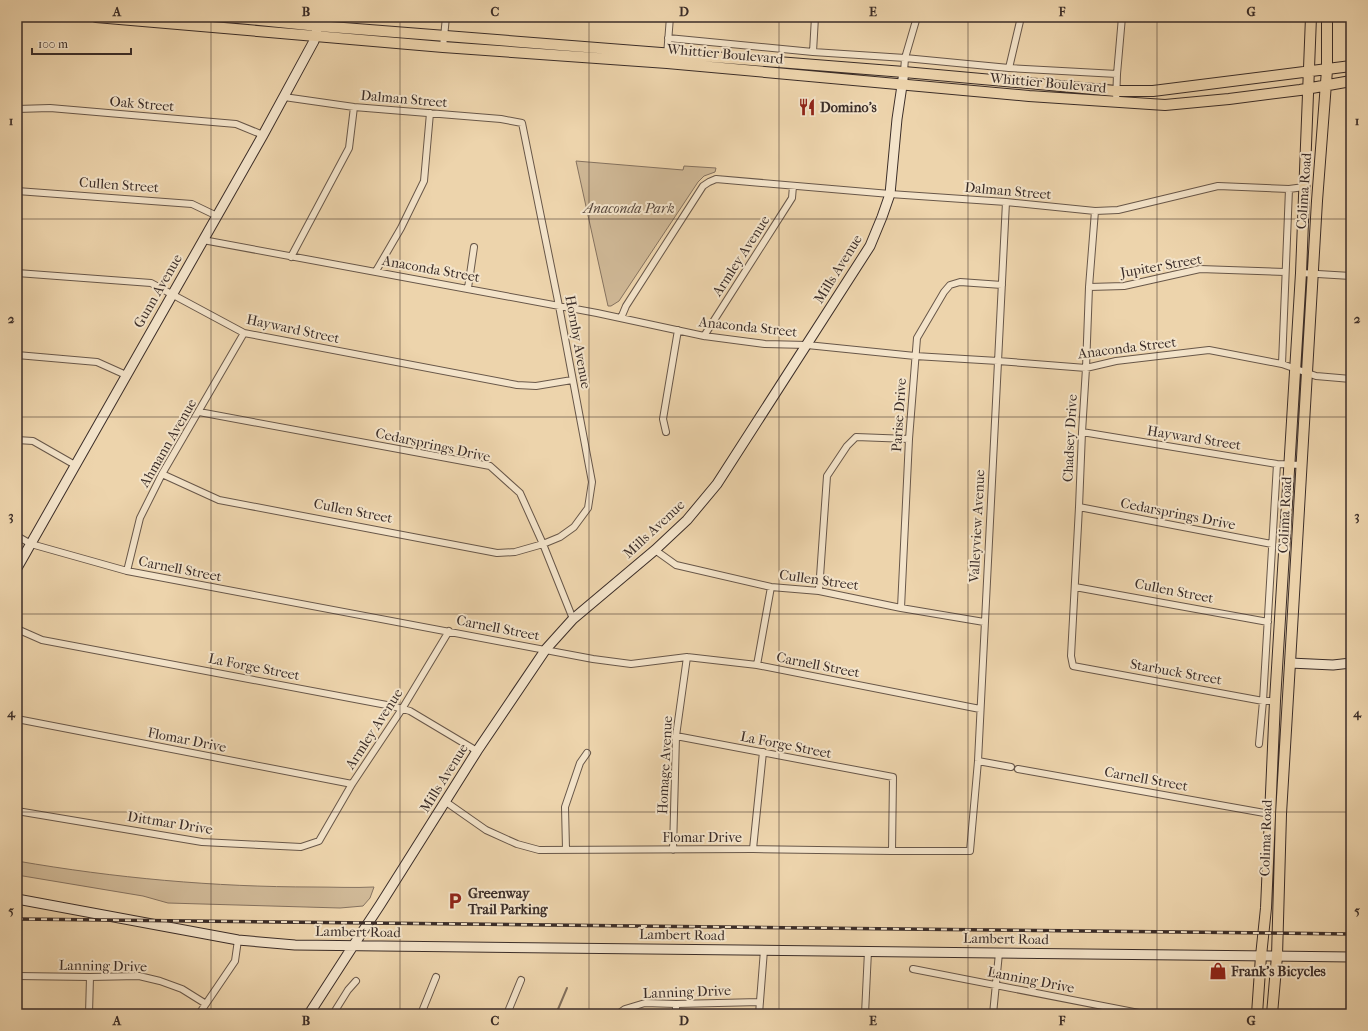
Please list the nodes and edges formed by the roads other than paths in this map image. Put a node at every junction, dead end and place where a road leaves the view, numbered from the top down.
1 (96, 17) edge
2 (228, 17) edge
3 (446, 17) edge
4 (670, 17) edge
5 (815, 17) edge
6 (917, 17) edge
7 (1022, 17) edge
8 (1122, 17) edge
9 (1311, 17) edge
10 (1327, 17) edge
11 (115, 18) edge
12 (317, 31) junction
13 (444, 35) junction
14 (668, 38) junction
15 (443, 47) junction
16 (813, 52) junction
17 (667, 58) junction
18 (905, 58) junction
19 (1351, 66) edge
20 (1009, 68) junction
21 (1327, 70) junction
22 (904, 72) junction
23 (1310, 72) junction
24 (1117, 74) junction
25 (1351, 81) edge
26 (902, 84) junction
27 (1325, 85) junction
28 (1309, 88) junction
29 (1116, 91) junction
30 (284, 98) junction
31 (1116, 102) junction
32 (354, 107) junction
33 (17, 109) edge
34 (430, 113) junction
35 (522, 123) joint
36 (264, 135) junction
37 (793, 186) junction
38 (1304, 187) junction
39 (1289, 189) junction
40 (17, 191) edge
41 (890, 194) junction
42 (1006, 202) junction
43 (1095, 211) junction
44 (217, 216) junction
45 (203, 240) junction
46 (474, 247) dead end
47 (291, 257) junction
48 (376, 271) junction
49 (1285, 272) junction
50 (17, 273) edge
51 (1301, 273) junction
52 (1312, 274) junction
53 (1351, 276) edge
54 (1002, 285) junction
55 (1089, 287) junction
56 (468, 288) junction
57 (172, 295) junction
58 (559, 306) junction
59 (621, 318) junction
60 (678, 330) junction
61 (244, 333) junction
62 (704, 336) junction
63 (807, 345) junction
64 (17, 355) edge
65 (915, 356) junction
66 (998, 361) junction
67 (1282, 364) junction
68 (1086, 368) junction
69 (1295, 368) junction
70 (1307, 374) junction
71 (126, 375) junction
72 (1351, 379) edge
73 (572, 380) junction
74 (199, 412) junction
75 (666, 432) dead end
76 (1082, 432) junction
77 (909, 439) junction
78 (17, 440) edge
79 (1277, 464) junction
80 (75, 465) junction
81 (1289, 465) junction
82 (1302, 466) junction
83 (162, 474) junction
84 (1079, 507) junction
85 (17, 536) edge
86 (31, 544) junction
87 (543, 544) junction
88 (1272, 544) junction
89 (654, 550) junction
90 (17, 568) edge
91 (127, 571) junction
92 (771, 587) junction
93 (1075, 587) junction
94 (819, 591) junction
95 (901, 608) junction
96 (573, 619) junction
97 (984, 622) junction
98 (1268, 622) junction
99 (17, 629) edge
100 (449, 631) junction
101 (546, 649) junction
102 (687, 657) junction
103 (1278, 662) junction
104 (1290, 663) junction
105 (1351, 663) edge
106 (757, 665) junction
107 (1073, 666) joint
108 (1263, 701) junction
109 (1275, 701) junction
110 (1287, 701) junction
111 (402, 709) junction
112 (980, 709) junction
113 (17, 719) edge
114 (676, 736) junction
115 (1259, 744) dead end
116 (477, 751) junction
117 (763, 752) junction
118 (587, 753) dead end
119 (978, 761) junction
120 (1010, 767) dead end
121 (1018, 769) dead end
122 (352, 784) junction
123 (446, 802) junction
124 (17, 810) edge
125 (1275, 814) junction
126 (319, 841) joint
127 (566, 849) junction
128 (752, 849) junction
129 (674, 850) junction
130 (892, 851) junction
131 (970, 851) joint
132 (17, 899) edge
133 (238, 940) junction
134 (353, 946) junction
135 (764, 950) junction
136 (868, 952) junction
137 (999, 953) junction
138 (1261, 956) junction
139 (1277, 956) junction
140 (1351, 957) edge
141 (913, 969) dead end
142 (17, 976) edge
143 (90, 977) junction
144 (436, 977) dead end
145 (521, 980) dead end
146 (356, 981) dead end
147 (995, 985) junction
148 (760, 1002) junction
149 (206, 1004) junction
150 (676, 1004) junction
151 (1107, 1011) edge
152 (90, 1014) edge
153 (199, 1014) edge
154 (310, 1014) edge
155 (333, 1014) edge
156 (421, 1014) edge
157 (507, 1014) edge
158 (618, 1014) edge
159 (676, 1014) edge
160 (759, 1014) edge
161 (865, 1014) edge
162 (993, 1014) edge
163 (1144, 1014) edge
164 (1258, 1014) edge
165 (1272, 1014) edge

1 - 11 main road, Whittier Boulevard
2 - 12 main road, Whittier Boulevard
3 - 13 street
4 - 14 street
5 - 16 street
6 - 18 street, Mills Avenue
7 - 20 street
8 - 24 street
9 - 23 main road, Colima Road
10 - 21 main road, Colima Road
11 - 12 main road, Whittier Boulevard
12 - 13 main road, Whittier Boulevard
12 - 15 main road, Whittier Boulevard
12 - 30 street, Gunn Avenue
13 - 15 street
13 - 17 main road, Whittier Boulevard
14 - 16 street, Whittier Boulevard
14 - 17 street
15 - 17 main road, Whittier Boulevard
16 - 18 street, Whittier Boulevard
17 - 22 main road, Whittier Boulevard
17 - 26 main road, Whittier Boulevard
18 - 20 street, Whittier Boulevard
18 - 22 street, Mills Avenue
19 - 21 main road, Whittier Boulevard
20 - 24 street, Whittier Boulevard
21 - 23 main road, Whittier Boulevard
21 - 27 main road, Colima Road
22 - 26 street, Mills Avenue
22 - 29 main road, Whittier Boulevard
23 - 28 main road, Colima Road
23 - 29 main road, Whittier Boulevard
24 - 29 street
25 - 27 main road, Whittier Boulevard
26 - 31 main road, Whittier Boulevard
26 - 41 street, Mills Avenue
27 - 28 main road, Whittier Boulevard
27 - 52 main road, Colima Road
28 - 31 main road, Whittier Boulevard
28 - 38 main road, Colima Road
29 - 31 street
30 - 32 street, Dalman Street
30 - 36 street, Gunn Avenue
32 - 34 street, Dalman Street
32 - 47 street
33 - 36 street, Oak Street
34 - 35 street, Dalman Street
34 - 48 street
35 - 58 street, Hornby Avenue
36 - 44 street, Gunn Avenue
37 - 41 street, Dalman Street
37 - 59 street, Dalman Street
37 - 62 street, Armley Avenue
38 - 39 street, Dalman Street
38 - 51 main road, Colima Road
39 - 43 street, Dalman Street
39 - 49 street
40 - 44 street, Cullen Street
41 - 42 street, Dalman Street
41 - 63 street, Mills Avenue
42 - 43 street, Dalman Street
42 - 54 street, Valleyview Avenue
43 - 55 street, Chadsey Drive
44 - 45 street, Gunn Avenue
45 - 47 street, Anaconda Street
45 - 57 street, Gunn Avenue
46 - 56 street
47 - 48 street, Anaconda Street
48 - 56 street, Anaconda Street
49 - 55 street, Jupiter Street
49 - 67 street
50 - 57 street, Hayward Street
51 - 52 street
51 - 69 main road, Colima Road
52 - 53 street
52 - 70 main road, Colima Road
54 - 65 street, Parise Drive
54 - 66 street, Valleyview Avenue
55 - 68 street, Chadsey Drive
56 - 58 street, Anaconda Street
57 - 61 street, Hayward Street
57 - 71 street, Gunn Avenue
58 - 59 street, Anaconda Street
58 - 73 street, Hornby Avenue
59 - 60 street, Anaconda Street
60 - 62 street, Anaconda Street
60 - 75 street
61 - 73 street, Hayward Street
61 - 74 street, Ahmann Avenue
62 - 63 street, Anaconda Street
63 - 65 street, Anaconda Street
63 - 89 street, Mills Avenue
64 - 71 street
65 - 66 street, Anaconda Street
65 - 77 street, Parise Drive
66 - 68 street, Anaconda Street
66 - 97 street, Valleyview Avenue
67 - 68 street, Anaconda Street
67 - 69 street, Anaconda Street
68 - 76 street, Chadsey Drive
69 - 70 street, Anaconda Street
69 - 81 main road, Colima Road
70 - 72 street, Anaconda Street
70 - 82 main road, Colima Road
71 - 80 street, Gunn Avenue
73 - 87 street, Hornby Avenue
74 - 83 street, Ahmann Avenue
74 - 87 street, Cedarsprings Drive
76 - 79 street, Hayward Street
76 - 84 street, Chadsey Drive
77 - 94 street
77 - 95 street, Parise Drive
78 - 80 street
79 - 81 street, Hayward Street
79 - 88 street
80 - 86 street, Gunn Avenue
81 - 82 street, Hayward Street
81 - 103 main road, Colima Road
82 - 104 main road, Colima Road
83 - 87 street, Cullen Street
83 - 91 street, Ahmann Avenue
84 - 88 street, Cedarsprings Drive
84 - 93 street, Chadsey Drive
85 - 86 street, Carnell Street
86 - 90 street, Gunn Avenue
86 - 91 street, Carnell Street
87 - 96 street, Cedarsprings Drive
88 - 98 street
89 - 92 street, Cullen Street
89 - 96 street, Mills Avenue
91 - 100 street, Carnell Street
92 - 94 street, Cullen Street
92 - 106 street
93 - 98 street, Cullen Street
93 - 107 street, Chadsey Drive
94 - 95 street, Cullen Street
95 - 97 street, Cullen Street
96 - 101 street, Mills Avenue
97 - 112 street, Valleyview Avenue
98 - 108 street
99 - 111 street, La Forge Street
100 - 101 street, Carnell Street
100 - 111 street, Armley Avenue
101 - 102 street, Carnell Street
101 - 116 street, Mills Avenue
102 - 106 street, Carnell Street
102 - 114 street, Homage Avenue
103 - 104 street
103 - 109 main road, Colima Road
104 - 105 street
104 - 110 main road, Colima Road
106 - 112 street, Carnell Street
107 - 108 street, Starbuck Street
108 - 109 street, Starbuck Street
108 - 115 street
109 - 110 main road
109 - 125 main road, Colima Road
110 - 125 main road, Colima Road
111 - 116 street, La Forge Street
111 - 122 street, Armley Avenue
112 - 119 street, Valleyview Avenue
113 - 122 street, Flomar Drive
114 - 117 street, La Forge Street
114 - 129 street, Homage Avenue
116 - 123 street, Mills Avenue
117 - 128 street
117 - 130 street, La Forge Street
118 - 127 street
119 - 120 street
119 - 131 street, Valleyview Avenue
121 - 125 street, Carnell Street
122 - 126 street, Armley Avenue
123 - 127 street, Flomar Drive
123 - 134 street, Mills Avenue
124 - 126 street, Dittmar Drive
125 - 138 main road, Colima Road
125 - 139 main road, Colima Road
127 - 129 street, Flomar Drive
128 - 129 street, Flomar Drive
128 - 130 street, Flomar Drive
130 - 131 street, Flomar Drive
132 - 133 street, Lambert Road
133 - 134 street, Lambert Road
133 - 149 street
134 - 135 street, Lambert Road
134 - 154 street, Mills Avenue
135 - 136 street, Lambert Road
135 - 148 street
136 - 137 street, Lambert Road
136 - 161 street
137 - 138 street, Lambert Road
137 - 147 street
138 - 139 street, Lambert Road
138 - 164 main road, Colima Road
139 - 140 street, Lambert Road
139 - 165 main road, Colima Road
141 - 147 street, Lanning Drive
142 - 143 street, Lanning Drive
143 - 149 street, Lanning Drive
143 - 152 street
144 - 156 street
145 - 157 street
146 - 155 street
147 - 151 street, Lanning Drive
147 - 162 street
148 - 150 street, Lanning Drive
148 - 160 street
149 - 153 street
150 - 158 street, Lanning Drive
150 - 159 street
151 - 163 street, Lanning Drive

